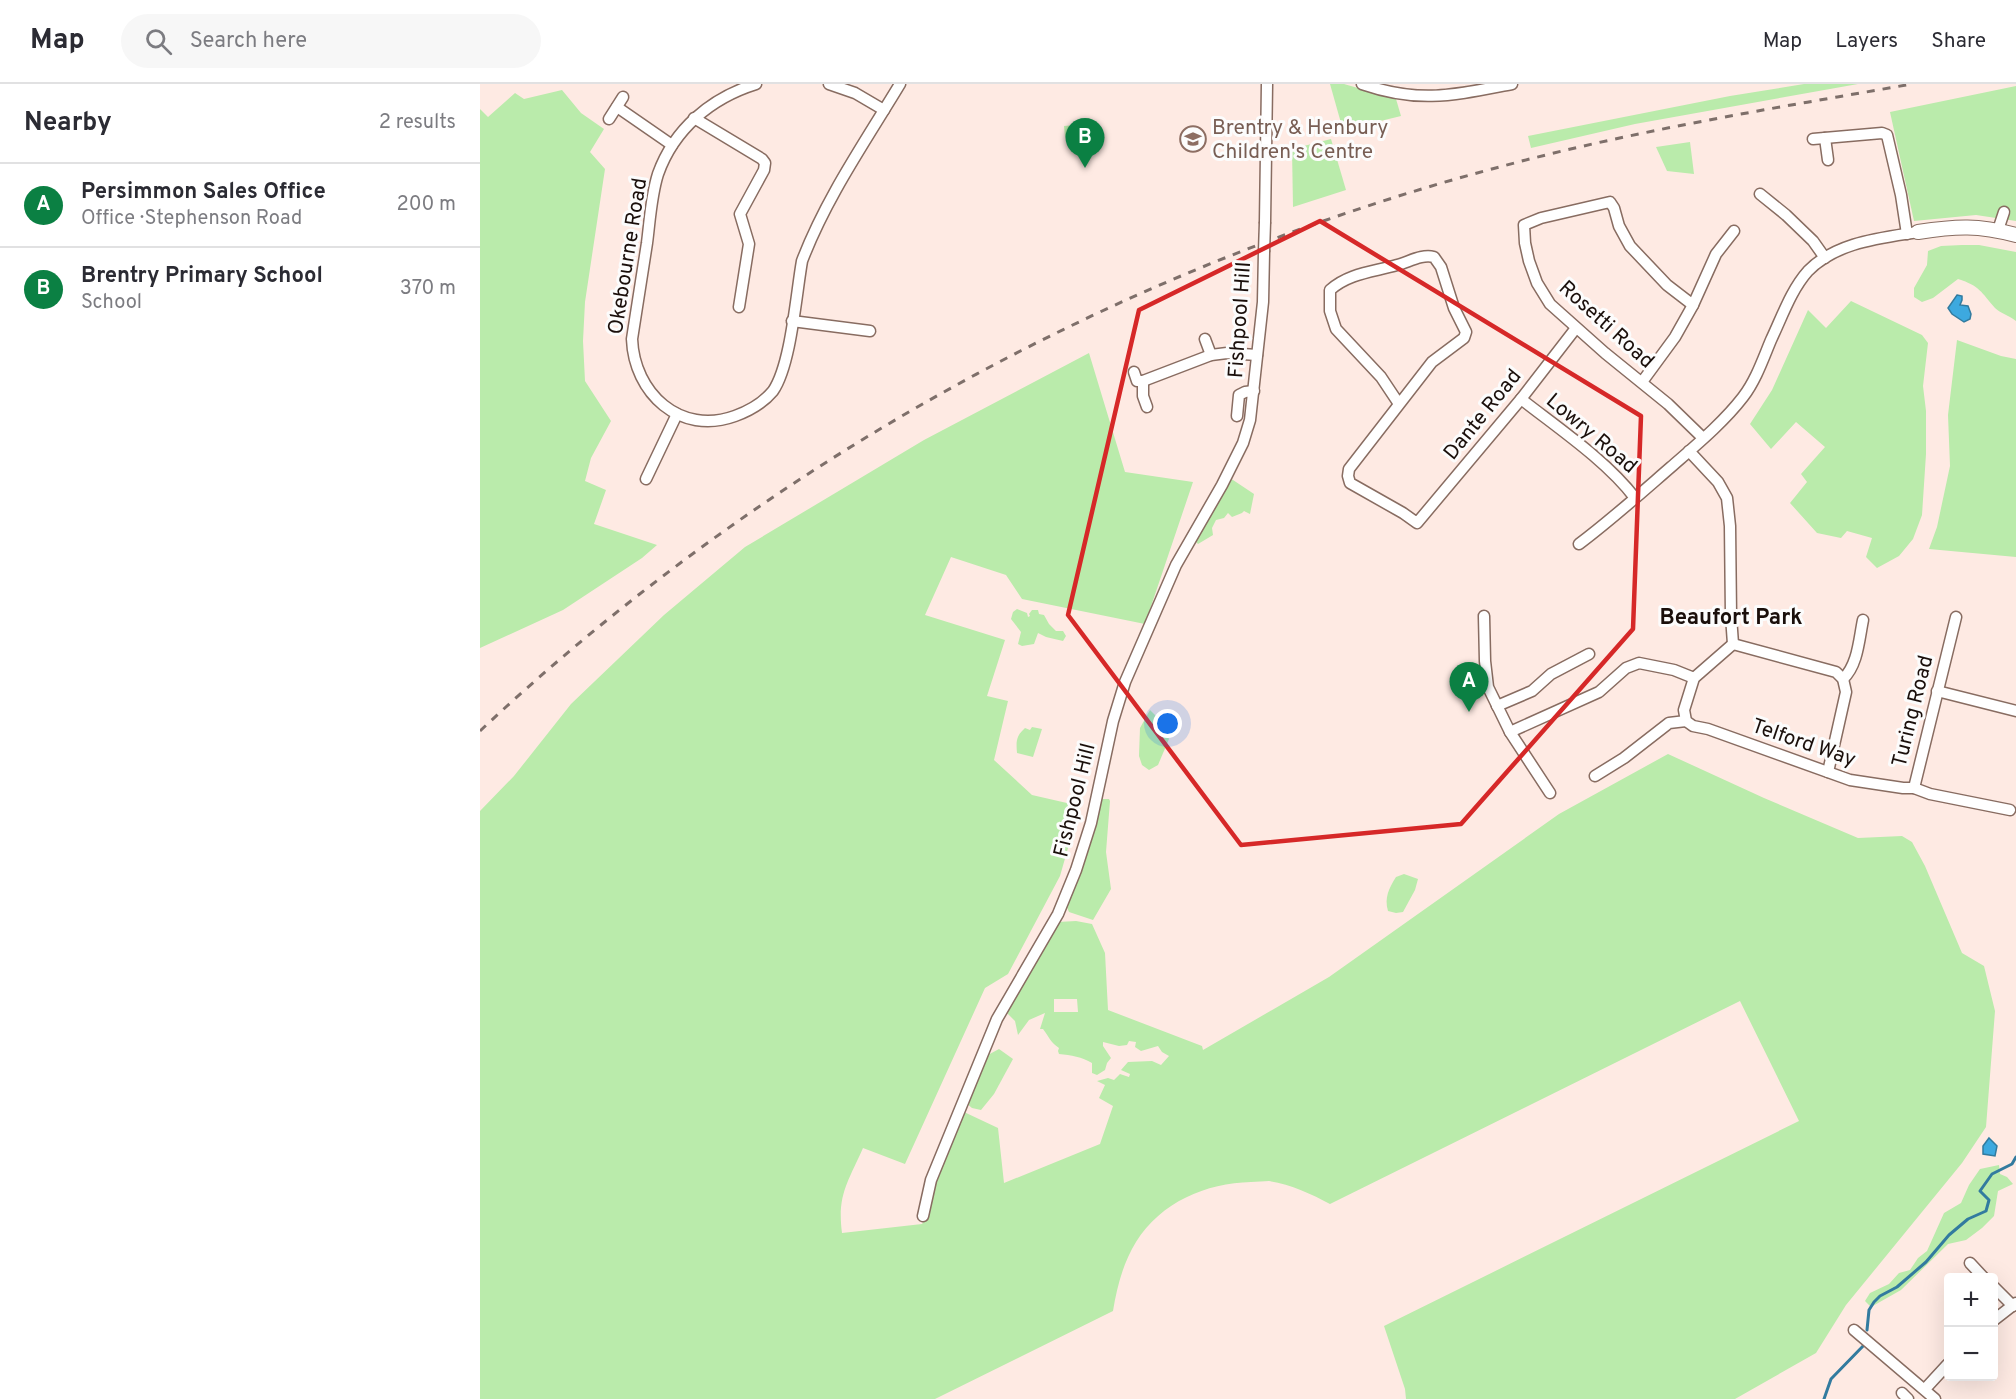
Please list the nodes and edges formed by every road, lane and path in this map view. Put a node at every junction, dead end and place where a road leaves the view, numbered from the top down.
1 (756, 84) edge
2 (829, 84) edge
3 (900, 84) edge
4 (1267, 84) edge
5 (1362, 84) edge
6 (1512, 84) edge
7 (624, 97) dead end
8 (617, 107) junction
9 (884, 110) junction
10 (694, 118) junction
11 (609, 119) dead end
12 (1825, 138) junction
13 (1813, 139) dead end
14 (672, 145) junction
15 (1828, 160) dead end
16 (1760, 194) dead end
17 (2004, 212) dead end
18 (1998, 230) junction
19 (1734, 231) dead end
20 (1913, 233) junction
21 (2016, 235) edge
22 (1825, 258) junction
23 (1693, 305) junction
24 (739, 307) dead end
25 (792, 321) junction
26 (1576, 328) junction
27 (870, 331) dead end
28 (1205, 339) dead end
29 (1211, 355) junction
30 (1257, 355) junction
31 (1134, 372) dead end
32 (1143, 381) junction
33 (1642, 382) junction
34 (1254, 391) junction
35 (1521, 399) junction
36 (1399, 404) junction
37 (1147, 407) dead end
38 (677, 414) junction
39 (1237, 416) dead end
40 (1703, 438) junction
41 (1689, 451) junction
42 (646, 479) dead end
43 (1635, 498) junction
44 (1579, 544) dead end
45 (1484, 615) dead end
46 (1956, 617) dead end
47 (1863, 620) dead end
48 (1733, 644) junction
49 (1589, 654) dead end
50 (1694, 678) junction
51 (1843, 679) junction
52 (1937, 691) junction
53 (1497, 706) junction
54 (2016, 711) edge
55 (1686, 721) junction
56 (1510, 732) junction
57 (1828, 772) junction
58 (1595, 776) dead end
59 (1914, 788) junction
60 (1550, 793) dead end
61 (2010, 810) dead end
62 (923, 1216) dead end
63 (1970, 1263) dead end
64 (1979, 1273) edge
65 (1998, 1290) edge
66 (2014, 1304) edge
67 (1998, 1317) edge
68 (1854, 1330) dead end
69 (1944, 1368) edge
70 (1925, 1389) junction
71 (1935, 1399) edge

1 - 10 street, Okebourne Road
2 - 9 street
3 - 9 street, Okebourne Road
4 - 30 street, Fishpool Hill, bridge
5 - 6 street
7 - 8 street
8 - 11 street
8 - 14 street
9 - 25 street, Okebourne Road
10 - 14 street, Okebourne Road
10 - 24 street
12 - 13 street
12 - 15 street
12 - 20 street
14 - 38 street, Okebourne Road
16 - 22 street
17 - 18 street
18 - 20 street
18 - 21 street
19 - 23 street
20 - 22 street
22 - 40 street
23 - 26 street, Rosetti Road
23 - 33 street
25 - 27 street
25 - 38 street, Okebourne Road
26 - 33 street, Rosetti Road
26 - 35 street, Dante Road
28 - 29 street
29 - 30 street
29 - 32 street
30 - 34 street, Fishpool Hill
31 - 32 street
32 - 37 street
33 - 40 street, Rosetti Road
34 - 39 street, Fishpool Hill
34 - 62 street, Fishpool Hill
35 - 36 street, Dante Road
35 - 43 street, Lowry Road
36 - 36 street
38 - 42 street
40 - 41 street
41 - 43 street
41 - 48 street
43 - 44 street
45 - 53 street
46 - 52 street, Turing Road
47 - 51 street
48 - 50 street
48 - 51 street
49 - 53 street
50 - 55 street
50 - 56 street
51 - 57 street
52 - 54 street
52 - 59 street, Turing Road
53 - 56 street
55 - 57 street, Telford Way
55 - 58 street
56 - 60 street
57 - 59 street, Telford Way
59 - 61 street, Turing Road
63 - 64 street
65 - 66 street
66 - 67 street
68 - 70 street
69 - 70 street
70 - 71 street

